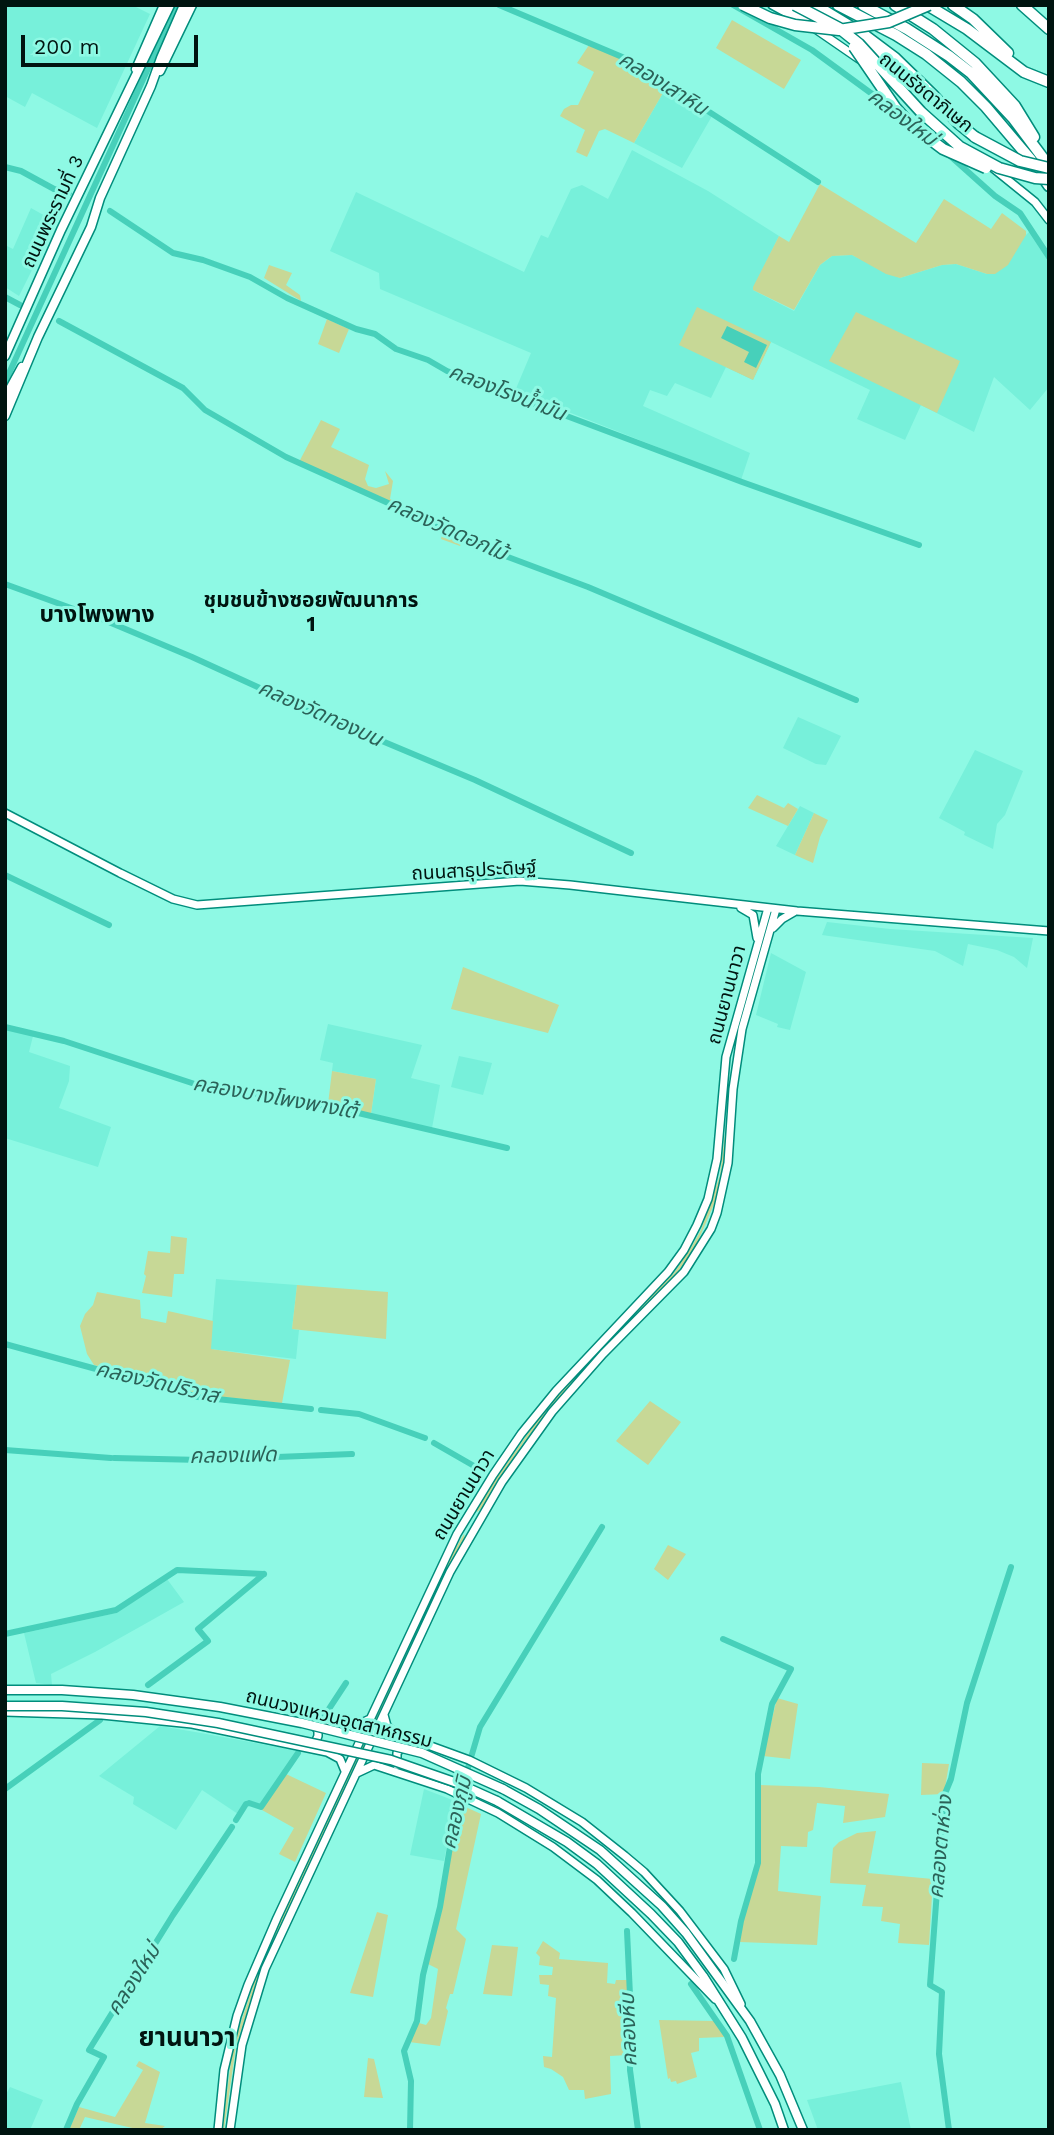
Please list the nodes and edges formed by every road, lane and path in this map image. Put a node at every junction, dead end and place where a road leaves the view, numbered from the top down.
1 (163, 5) edge
2 (170, 5) edge
3 (184, 5) edge
4 (192, 5) edge
5 (743, 5) edge
6 (772, 5) edge
7 (784, 5) edge
8 (795, 5) edge
9 (838, 5) edge
10 (863, 5) edge
11 (928, 5) edge
12 (953, 5) edge
13 (1024, 5) edge
14 (898, 7) edge
15 (816, 10) edge
16 (1049, 27) edge
17 (1045, 81) edge
18 (131, 82) junction
19 (918, 84) junction
20 (152, 86) junction
21 (1049, 166) edge
22 (1035, 178) junction
23 (1049, 179) edge
24 (1049, 187) edge
25 (1049, 219) edge
26 (31, 353) junction
27 (5, 356) edge
28 (5, 398) edge
29 (5, 416) edge
30 (5, 813) edge
31 (736, 905) junction
32 (772, 908) junction
33 (797, 911) junction
34 (1049, 931) edge
35 (771, 932) junction
36 (757, 942) junction
37 (732, 1105) junction
38 (720, 1122) junction
39 (483, 1512) junction
40 (463, 1525) junction
41 (5, 1689) edge
42 (5, 1706) edge
43 (5, 1712) edge
44 (383, 1714) junction
45 (370, 1719) junction
46 (311, 1724) junction
47 (418, 1741) junction
48 (306, 1746) junction
49 (345, 1771) junction
50 (357, 1773) junction
51 (400, 1773) junction
52 (741, 2005) junction
53 (726, 2009) junction
54 (218, 2130) edge
55 (230, 2130) edge
56 (784, 2130) edge
57 (803, 2130) edge

1 - 18 main road, ถนนพระรามที่ 3
2 - 18 main road, ถนนพระรามที่ 3
3 - 20 main road, ถนนพระรามที่ 3
4 - 20 main road, ถนนพระรามที่ 3
5 - 11 highway, bridge
6 - 25 main road, ถนนรัชดาภิเษก
7 - 19 highway
8 - 15 highway, bridge
9 - 24 highway
10 - 21 highway
11 - 17 highway
12 - 17 highway
13 - 16 highway
14 - 21 highway
15 - 19 highway
15 - 22 highway, bridge
15 - 22 highway, bridge
18 - 27 main road, ถนนพระรามที่ 3
19 - 21 highway, bridge
20 - 26 main road, ถนนพระรามที่ 3
22 - 23 highway, bridge
26 - 28 main road, ถนนพระรามที่ 3
26 - 29 main road, ถนนพระรามที่ 3
30 - 31 main road, ถนนสาธุประดิษฐ์
31 - 32 main road, ถนนสาธุประดิษฐ์
31 - 36 main road
32 - 33 main road, ถนนสาธุประดิษฐ์
32 - 35 main road, ถนนยานนาวา
32 - 36 main road, ถนนยานนาวา
33 - 34 main road, ถนนสาธุประดิษฐ์
33 - 35 main road
35 - 37 main road, ถนนยานนาวา
36 - 38 main road, ถนนยานนาวา
37 - 38 main road
37 - 39 main road, ถนนยานนาวา
38 - 40 main road, ถนนยานนาวา
39 - 40 main road
39 - 44 main road, ถนนยานนาวา
40 - 45 main road, ถนนยานนาวา
41 - 46 main road, ถนนวงแหวนอุตสาหกรรม
41 - 52 main road, ถนนวงแหวนอุตสาหกรรม, bridge
42 - 53 main road, ถนนวงแหวนอุตสาหกรรม, bridge
43 - 48 main road, ถนนวงแหวนอุตสาหกรรม
44 - 47 main road, ถนนวงแหวนอุตสาหกรรม
44 - 50 main road, ถนนยานนาวา
45 - 46 main road, ถนนวงแหวนอุตสาหกรรม
45 - 49 main road, ถนนยานนาวา
46 - 48 main road
47 - 51 main road
47 - 52 main road, ถนนวงแหวนอุตสาหกรรม
48 - 49 main road, ถนนวงแหวนอุตสาหกรรม
49 - 54 main road, ถนนยานนาวา
50 - 51 main road, ถนนวงแหวนอุตสาหกรรม
50 - 55 main road, ถนนยานนาวา
51 - 53 main road, ถนนวงแหวนอุตสาหกรรม
52 - 57 main road, ถนนวงแหวนอุตสาหกรรม
53 - 56 main road, ถนนวงแหวนอุตสาหกรรม

